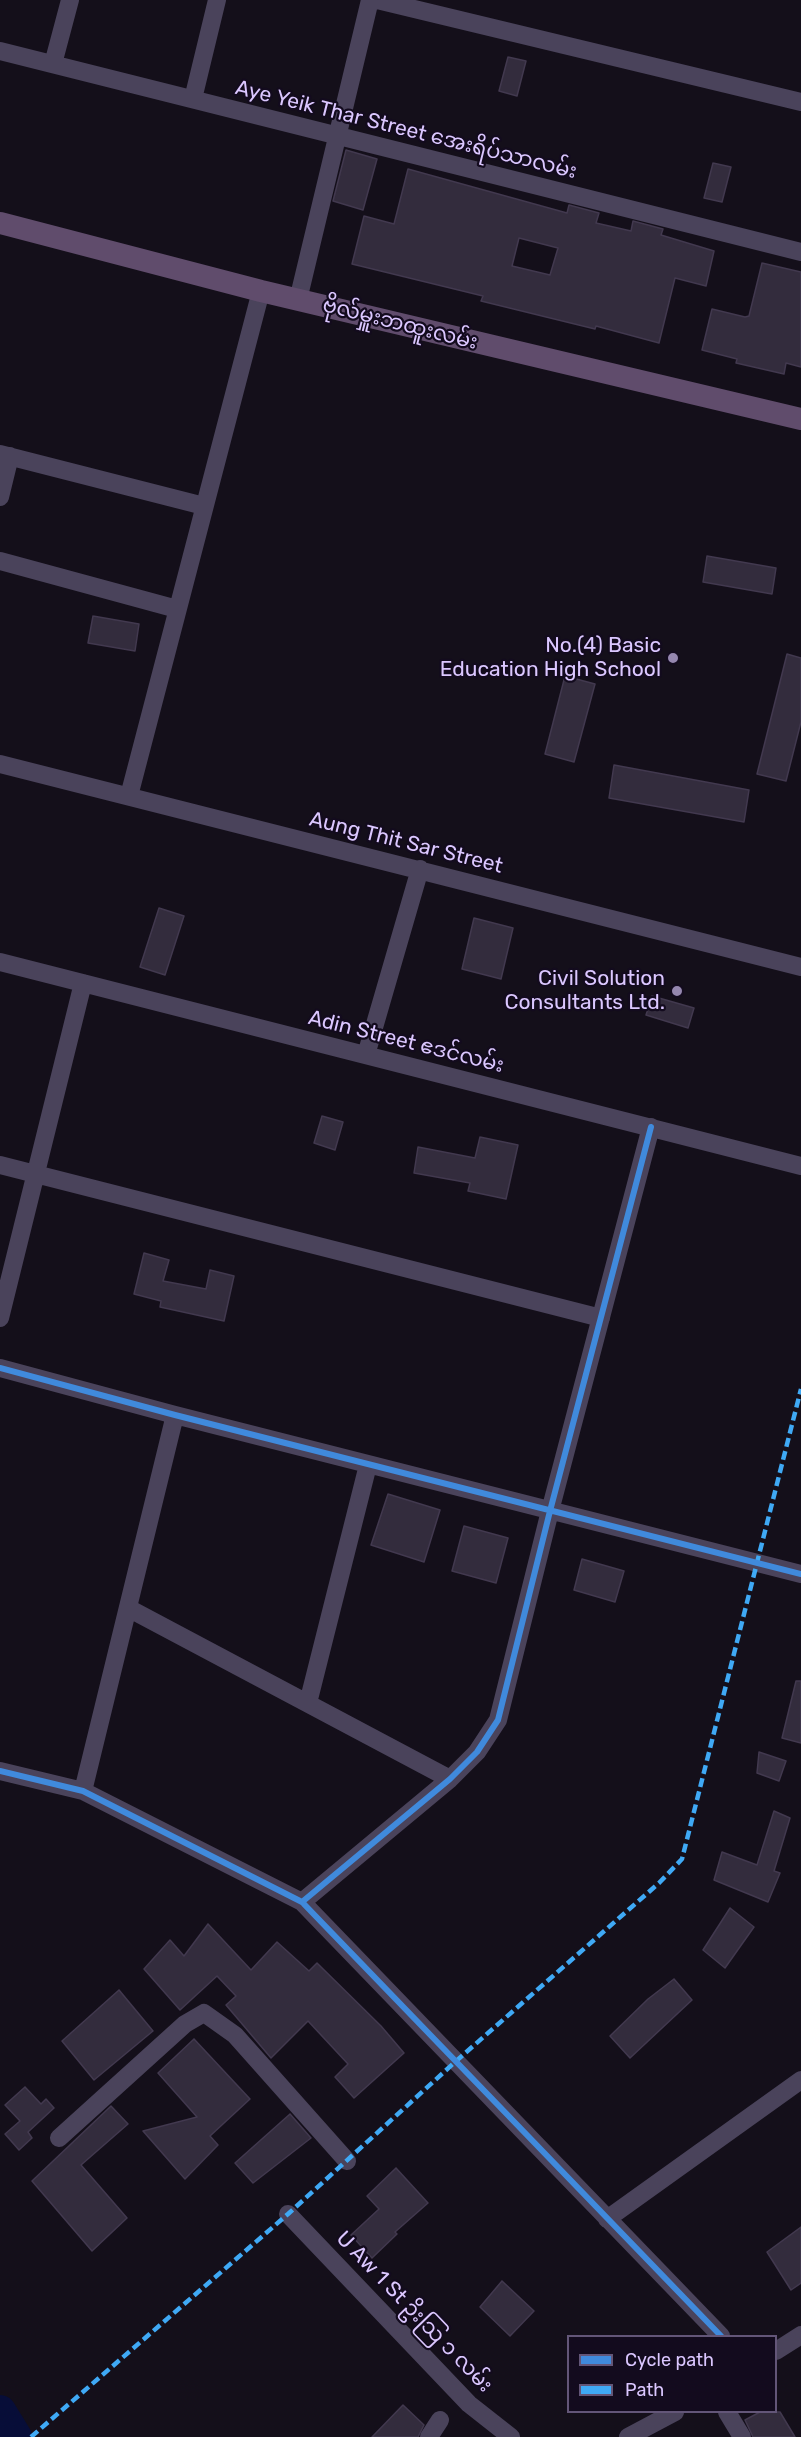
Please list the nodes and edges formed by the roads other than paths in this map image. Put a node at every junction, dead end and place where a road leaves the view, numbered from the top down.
1 (70, 0) edge
2 (217, 0) edge
3 (370, 0) edge
4 (377, 0) edge
5 (0, 51) edge
6 (53, 64) junction
7 (192, 99) junction
8 (801, 102) edge
9 (337, 136) junction
10 (0, 222) edge
11 (801, 252) edge
12 (261, 291) junction
13 (298, 300) junction
14 (801, 419) edge
15 (5, 455) edge
16 (0, 497) edge
17 (204, 506) junction
18 (0, 561) edge
19 (177, 609) junction
20 (0, 764) edge
21 (129, 796) junction
22 (420, 869) junction
23 (0, 962) edge
24 (801, 967) edge
25 (83, 983) junction
26 (366, 1055) junction
27 (651, 1127) junction
28 (0, 1165) edge
29 (801, 1166) edge
30 (38, 1174) junction
31 (0, 1318) edge
32 (601, 1318) junction
33 (0, 1368) edge
34 (175, 1415) junction
35 (368, 1465) junction
36 (550, 1511) junction
37 (801, 1574) edge
38 (128, 1608) junction
39 (308, 1703) junction
40 (0, 1771) edge
41 (450, 1779) junction
42 (83, 1791) junction
43 (302, 1902) junction
44 (801, 2080) edge
45 (59, 2138) dead end
46 (347, 2161) dead end
47 (288, 2214) dead end
48 (607, 2219) junction
49 (720, 2335) edge
50 (801, 2336) edge
51 (777, 2350) edge
52 (673, 2413) edge
53 (728, 2413) edge
54 (440, 2421) dead end
55 (429, 2437) edge
56 (511, 2437) edge
57 (628, 2437) edge
58 (742, 2437) edge

1 - 6 street
2 - 7 street
3 - 9 street
4 - 8 street
5 - 6 street, Aye Yeik Thar Street အေးရိပ်သာလမ်း
6 - 7 street, Aye Yeik Thar Street အေးရိပ်သာလမ်း
7 - 9 street, Aye Yeik Thar Street အေးရိပ်သာလမ်း
9 - 11 street, Aye Yeik Thar Street အေးရိပ်သာလမ်း
9 - 13 street
10 - 12 main road, ဗိုလ်မှူးဘထူးလမ်း
12 - 13 main road, ဗိုလ်မှူးဘထူးလမ်း
12 - 17 street
13 - 14 main road, ဗိုလ်မှူးဘထူးလမ်း
15 - 16 street
15 - 17 street
17 - 19 street
18 - 19 street
19 - 21 street
20 - 21 street, Aung Thit Sar Street
21 - 22 street, Aung Thit Sar Street
22 - 24 street, Aung Thit Sar Street
22 - 26 street
23 - 25 street, Adin Street ဧဒင်လမ်း
25 - 26 street, Adin Street ဧဒင်လမ်း
25 - 30 street
26 - 27 street, Adin Street ဧဒင်လမ်း
27 - 29 street, Adin Street ဧဒင်လမ်း
27 - 32 street
28 - 30 street
30 - 31 street
30 - 32 street
32 - 36 street
33 - 34 street
34 - 35 street
34 - 38 street
35 - 36 street
35 - 39 street
36 - 37 street
36 - 41 street
38 - 39 street
38 - 42 street
39 - 41 street
40 - 42 street
41 - 43 street
42 - 43 street
43 - 48 street
44 - 48 street
45 - 46 street
47 - 56 street, U Aw 1 St ဥိးသြ ၁ လမ်း
48 - 49 street
50 - 51 street
52 - 57 street
53 - 58 street
54 - 55 street

